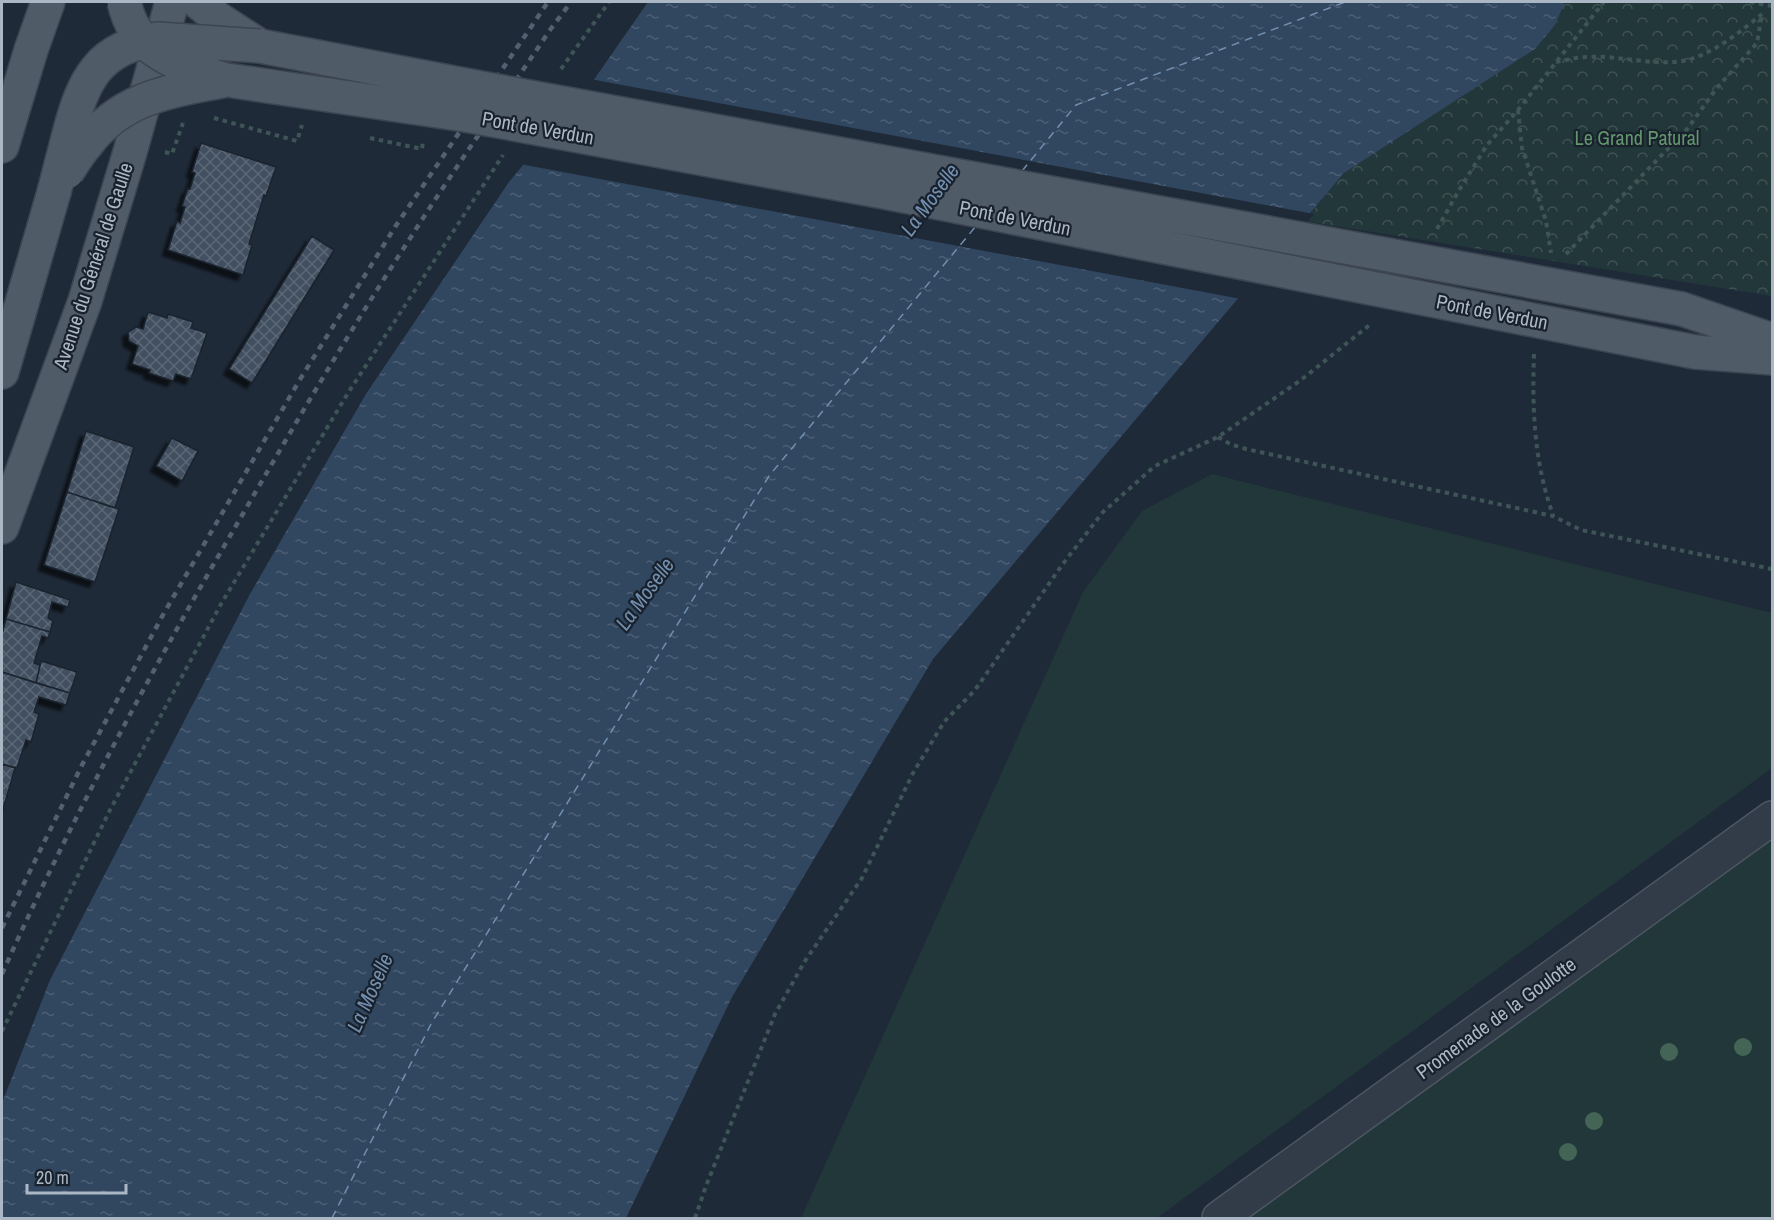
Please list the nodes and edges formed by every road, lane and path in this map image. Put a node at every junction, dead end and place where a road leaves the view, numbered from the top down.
1 (48, 2) edge
2 (124, 2) edge
3 (172, 2) edge
4 (198, 2) edge
5 (609, 2) edge
6 (1604, 2) edge
7 (1750, 2) edge
8 (1773, 6) edge
9 (144, 40) junction
10 (260, 46) junction
11 (1555, 62) junction
12 (559, 73) dead end
13 (227, 80) junction
14 (209, 117) dead end
15 (183, 122) dead end
16 (302, 123) dead end
17 (367, 137) dead end
18 (424, 138) dead end
19 (133, 142) junction
20 (2, 146) edge
21 (507, 150) dead end
22 (54, 192) junction
23 (1432, 239) dead end
24 (1562, 258) dead end
25 (1374, 321) dead end
26 (1773, 340) edge
27 (1773, 357) edge
28 (2, 372) edge
29 (1218, 437) junction
30 (2, 526) edge
31 (1773, 569) edge
32 (1773, 818) edge
33 (2, 1031) edge
34 (695, 1218) edge
35 (1219, 1218) edge

1 - 20 main road
2 - 9 main road, Pont de Verdun, bridge
3 - 19 main road, Avenue du Général de Gaulle
4 - 10 main road, Pont de Verdun
5 - 12 path
6 - 11 path
7 - 8 path
9 - 10 main road, Pont de Verdun, bridge
9 - 13 main road, Pont de Verdun, bridge
9 - 22 main road, Pont de Verdun, bridge
10 - 26 main road, Pont de Verdun, bridge
11 - 23 path
11 - 24 path
13 - 22 main road, Pont de Verdun, bridge
13 - 27 main road, Pont de Verdun, bridge
14 - 16 path
15 - 19 path
17 - 18 path
19 - 30 main road, Avenue du Général de Gaulle
21 - 33 path
22 - 28 main road
25 - 29 path
29 - 31 path
29 - 34 path
32 - 35 street, Promenade de la Goulotte

